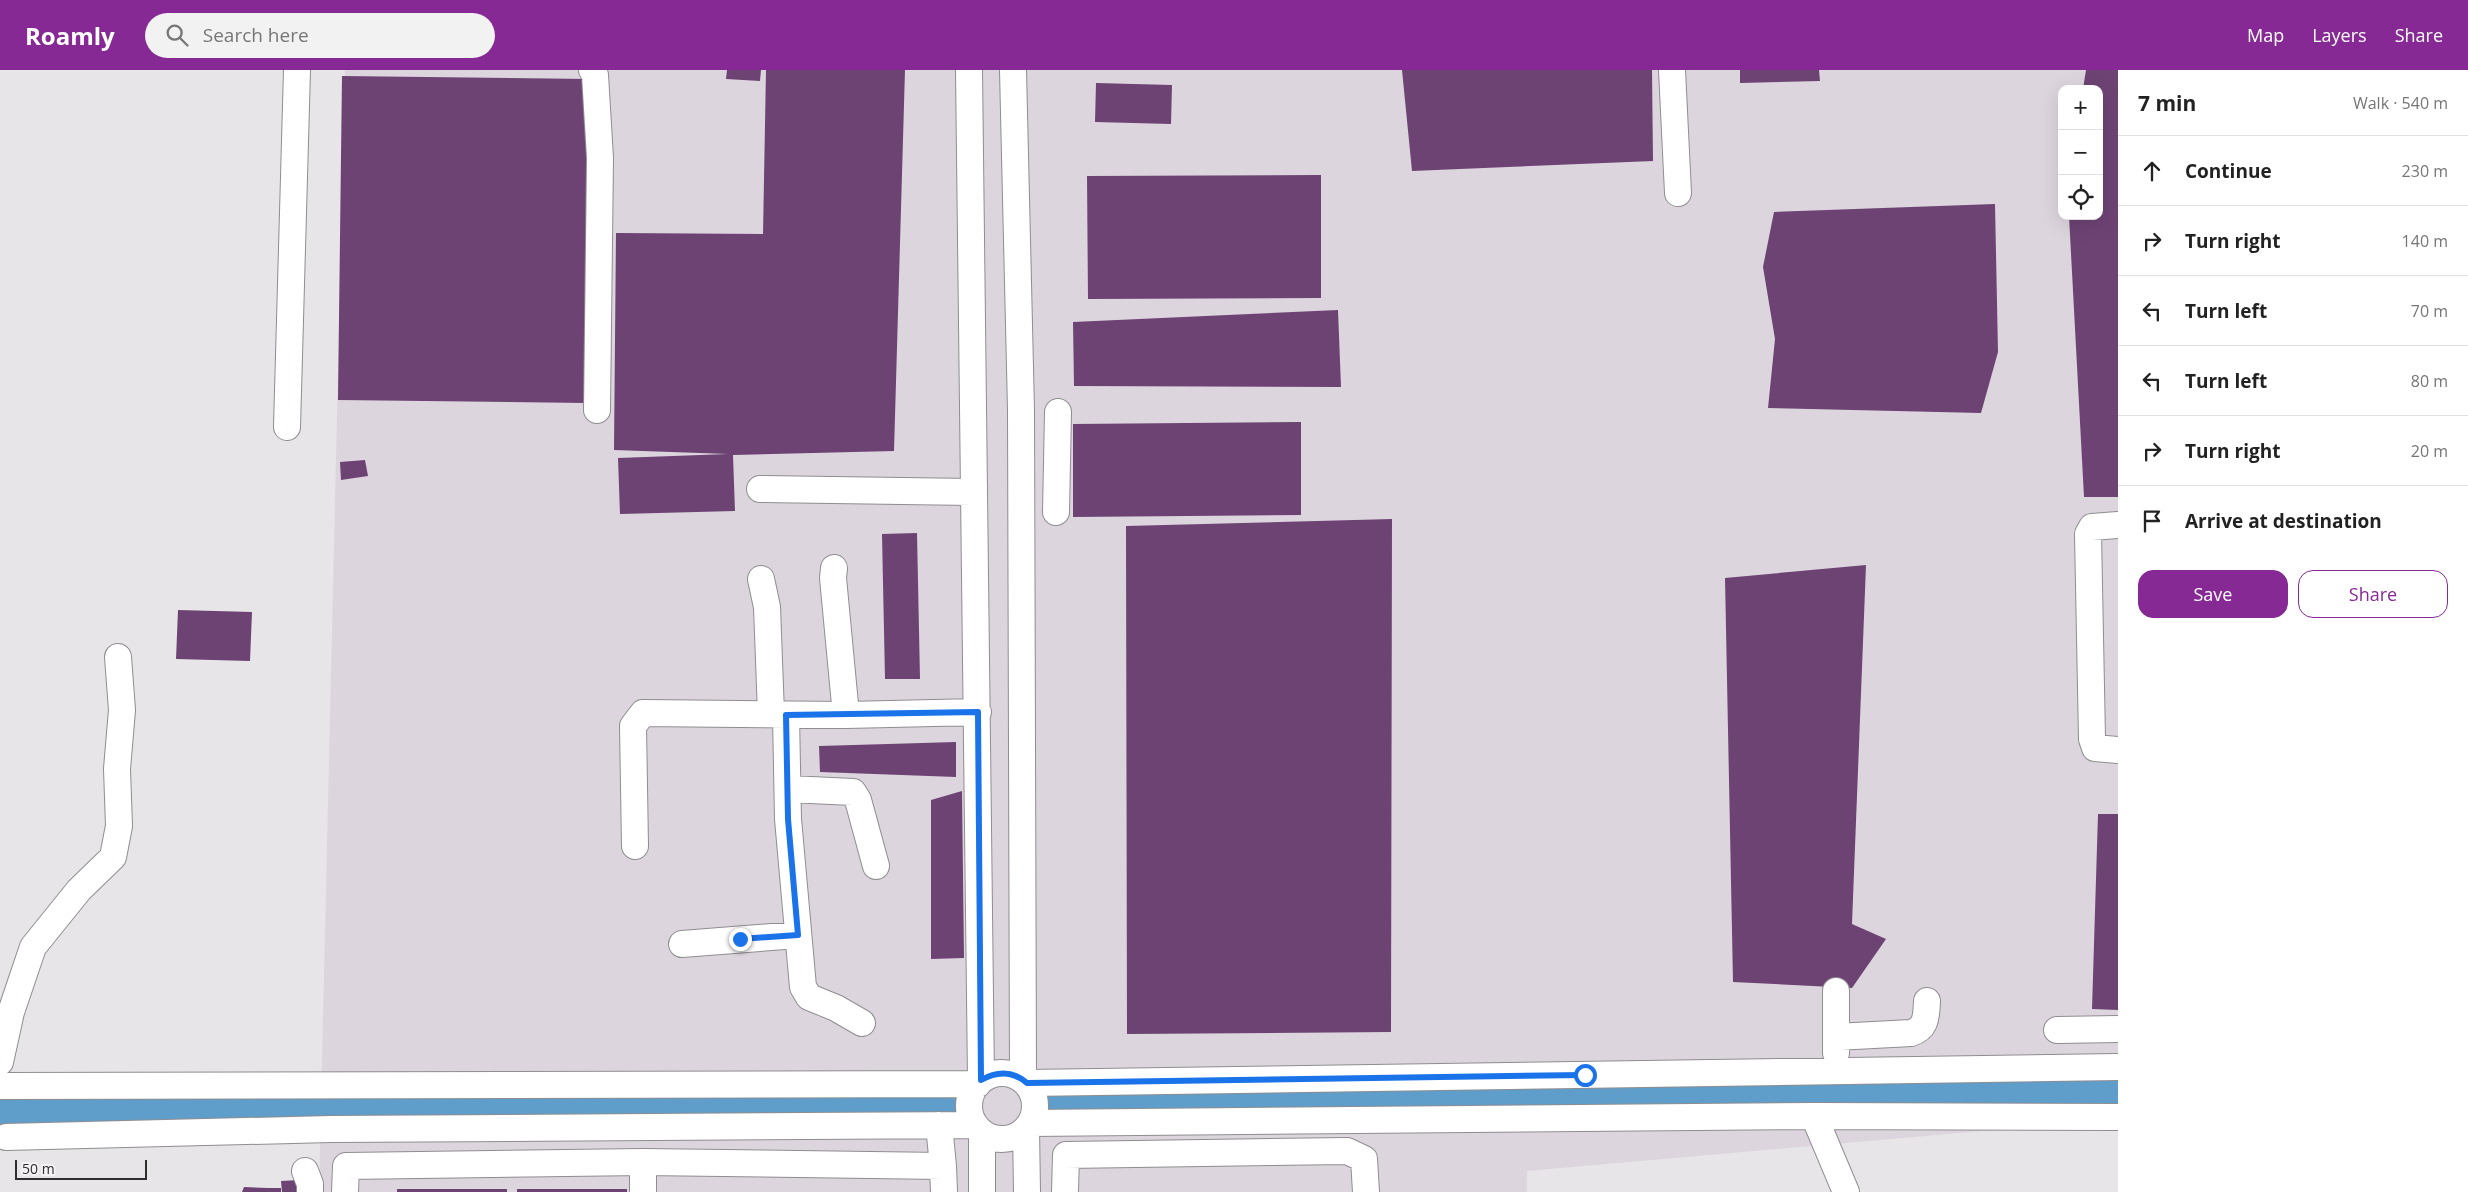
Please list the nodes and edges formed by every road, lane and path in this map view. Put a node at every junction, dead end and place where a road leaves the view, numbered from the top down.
1 (297, 70) edge
2 (592, 70) edge
3 (969, 70) edge
4 (1013, 70) edge
5 (1672, 70) edge
6 (1678, 193) dead end
7 (597, 410) dead end
8 (1058, 412) dead end
9 (287, 427) dead end
10 (760, 489) dead end
11 (972, 492) junction
12 (1056, 512) dead end
13 (2118, 524) edge
14 (834, 568) dead end
15 (761, 579) dead end
16 (118, 657) dead end
17 (978, 712) junction
18 (779, 714) junction
19 (846, 715) junction
20 (2118, 750) edge
21 (789, 789) junction
22 (635, 846) dead end
23 (876, 866) dead end
24 (798, 935) junction
25 (682, 944) dead end
26 (1836, 992) dead end
27 (1927, 1001) dead end
28 (862, 1023) dead end
29 (2118, 1029) edge
30 (2056, 1030) dead end
31 (1836, 1037) junction
32 (0, 1062) edge
33 (2118, 1067) edge
34 (1836, 1071) junction
35 (1025, 1081) junction
36 (979, 1082) junction
37 (0, 1086) edge
38 (1814, 1116) junction
39 (2118, 1117) edge
40 (939, 1125) junction
41 (1029, 1126) junction
42 (978, 1129) junction
43 (6, 1137) dead end
44 (643, 1162) junction
45 (943, 1166) junction
46 (346, 1192) edge
47 (643, 1192) edge
48 (944, 1192) edge
49 (982, 1192) edge
50 (1027, 1192) edge
51 (1065, 1192) edge
52 (1366, 1192) edge
53 (1846, 1192) edge

1 - 9 street
2 - 7 street
3 - 11 street
4 - 35 street
5 - 6 street
8 - 12 street
10 - 11 street
11 - 17 street
13 - 20 street
14 - 19 street
15 - 18 street
16 - 32 street
17 - 19 street
17 - 36 street
18 - 19 street
18 - 21 street
18 - 22 street
21 - 23 street
21 - 24 street
24 - 25 street
24 - 28 street
26 - 31 street
27 - 31 street
29 - 30 street
31 - 34 street
33 - 34 street
34 - 35 street
35 - 36 street
35 - 41 street
36 - 37 street
36 - 42 street
38 - 39 street
38 - 41 street
38 - 53 street
40 - 42 street
40 - 43 street
40 - 45 street
41 - 42 street
41 - 50 street
42 - 49 street
44 - 45 street
44 - 46 street
44 - 47 street
45 - 48 street
51 - 52 street

